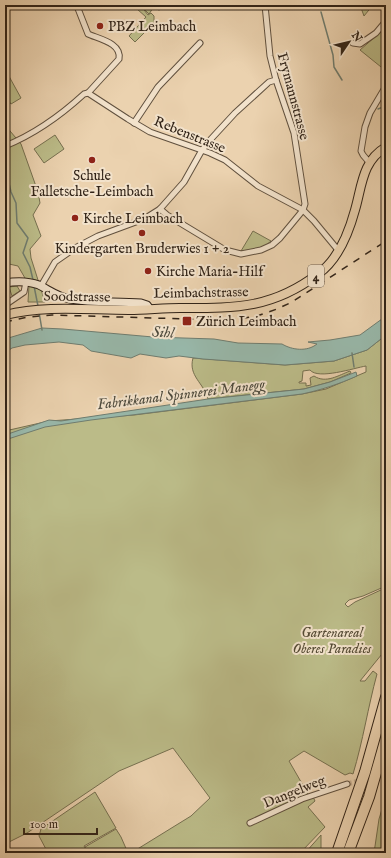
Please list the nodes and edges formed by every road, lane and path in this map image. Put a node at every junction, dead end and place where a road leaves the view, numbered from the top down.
1 (265, 5) edge
2 (77, 6) dead end
3 (386, 21) edge
4 (200, 42) dead end
5 (353, 43) dead end
6 (276, 80) junction
7 (386, 86) edge
8 (88, 93) junction
9 (134, 123) junction
10 (5, 146) edge
11 (386, 147) edge
12 (202, 150) junction
13 (369, 162) junction
14 (160, 209) junction
15 (303, 210) junction
16 (338, 250) junction
17 (5, 283) edge
18 (33, 284) junction
19 (5, 304) edge
20 (150, 309) junction
21 (5, 315) edge
22 (386, 697) edge
23 (386, 738) edge
24 (347, 784) tunnel mouth
25 (250, 823) dead end
26 (342, 838) junction
27 (333, 853) edge
28 (337, 853) edge
29 (348, 853) edge

1 - 6 street, Frymannstrasse
2 - 8 street
3 - 5 street
4 - 9 street
6 - 12 street
6 - 15 street, Frymannstrasse
7 - 13 street
8 - 9 street, Rebenstrasse
8 - 10 street
9 - 12 street, Rebenstrasse
11 - 13 main road, Leimbachstrasse / 4
12 - 14 street
12 - 15 street, Rebenstrasse
13 - 16 main road, Leimbachstrasse / 4
14 - 15 street
14 - 18 street
15 - 16 street
16 - 20 main road, Leimbachstrasse / 4
17 - 18 street, Leimbachstrasse
18 - 19 street
18 - 20 street, Leimbachstrasse
20 - 21 main road, Soodstrasse / 4
22 - 26 highway
23 - 29 highway
24 - 25 street, Dangelweg
26 - 27 highway
26 - 28 highway

